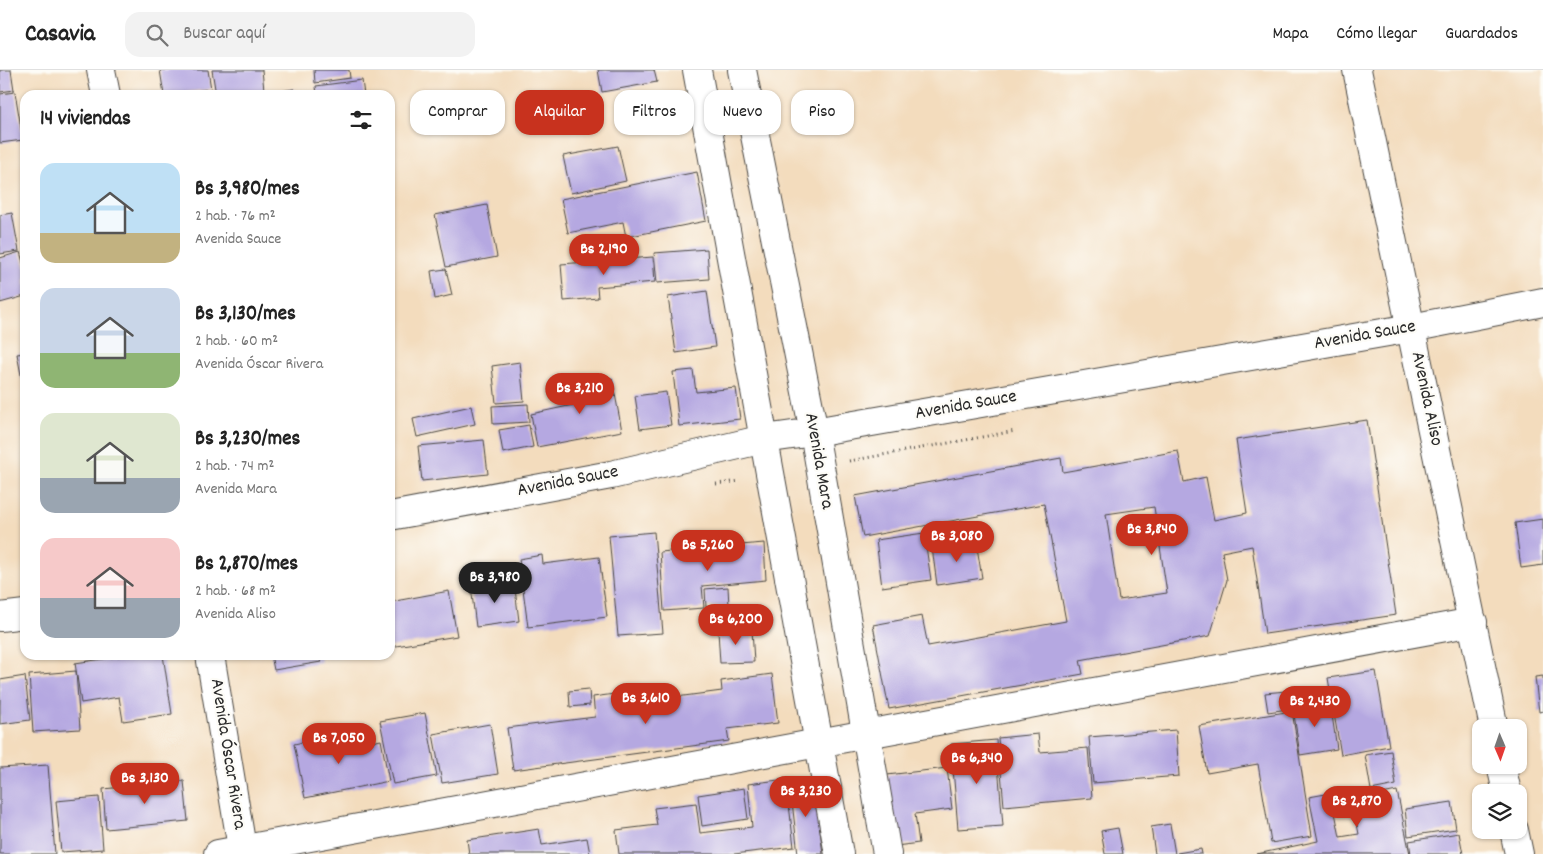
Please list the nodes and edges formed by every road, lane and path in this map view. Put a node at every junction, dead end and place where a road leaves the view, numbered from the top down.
1 (101, 70) edge
2 (697, 70) edge
3 (742, 70) edge
4 (1357, 70) edge
5 (105, 90) edge
6 (1543, 302) edge
7 (1411, 328) junction
8 (814, 432) junction
9 (764, 439) junction
10 (395, 515) edge
11 (20, 615) edge
12 (0, 617) edge
13 (1473, 622) junction
14 (211, 660) edge
15 (1492, 719) edge
16 (866, 734) junction
17 (820, 743) junction
18 (1516, 839) edge
19 (234, 852) edge
20 (839, 854) edge
21 (887, 854) edge
22 (1519, 854) edge

1 - 5 street
2 - 9 street
3 - 8 street, Avenida Mara
4 - 7 street, Avenida Aliso
6 - 7 street, Avenida Sauce
7 - 8 street, Avenida Sauce
7 - 13 street, Avenida Aliso
8 - 9 street, Avenida Sauce
8 - 16 street, Avenida Mara
9 - 10 street, Avenida Sauce
9 - 17 street
11 - 12 street
13 - 15 street, Avenida Aliso
13 - 16 street
14 - 19 street, Avenida Óscar Rivera
16 - 17 street
16 - 21 street, Avenida Mara
17 - 19 street
17 - 20 street
18 - 22 street

